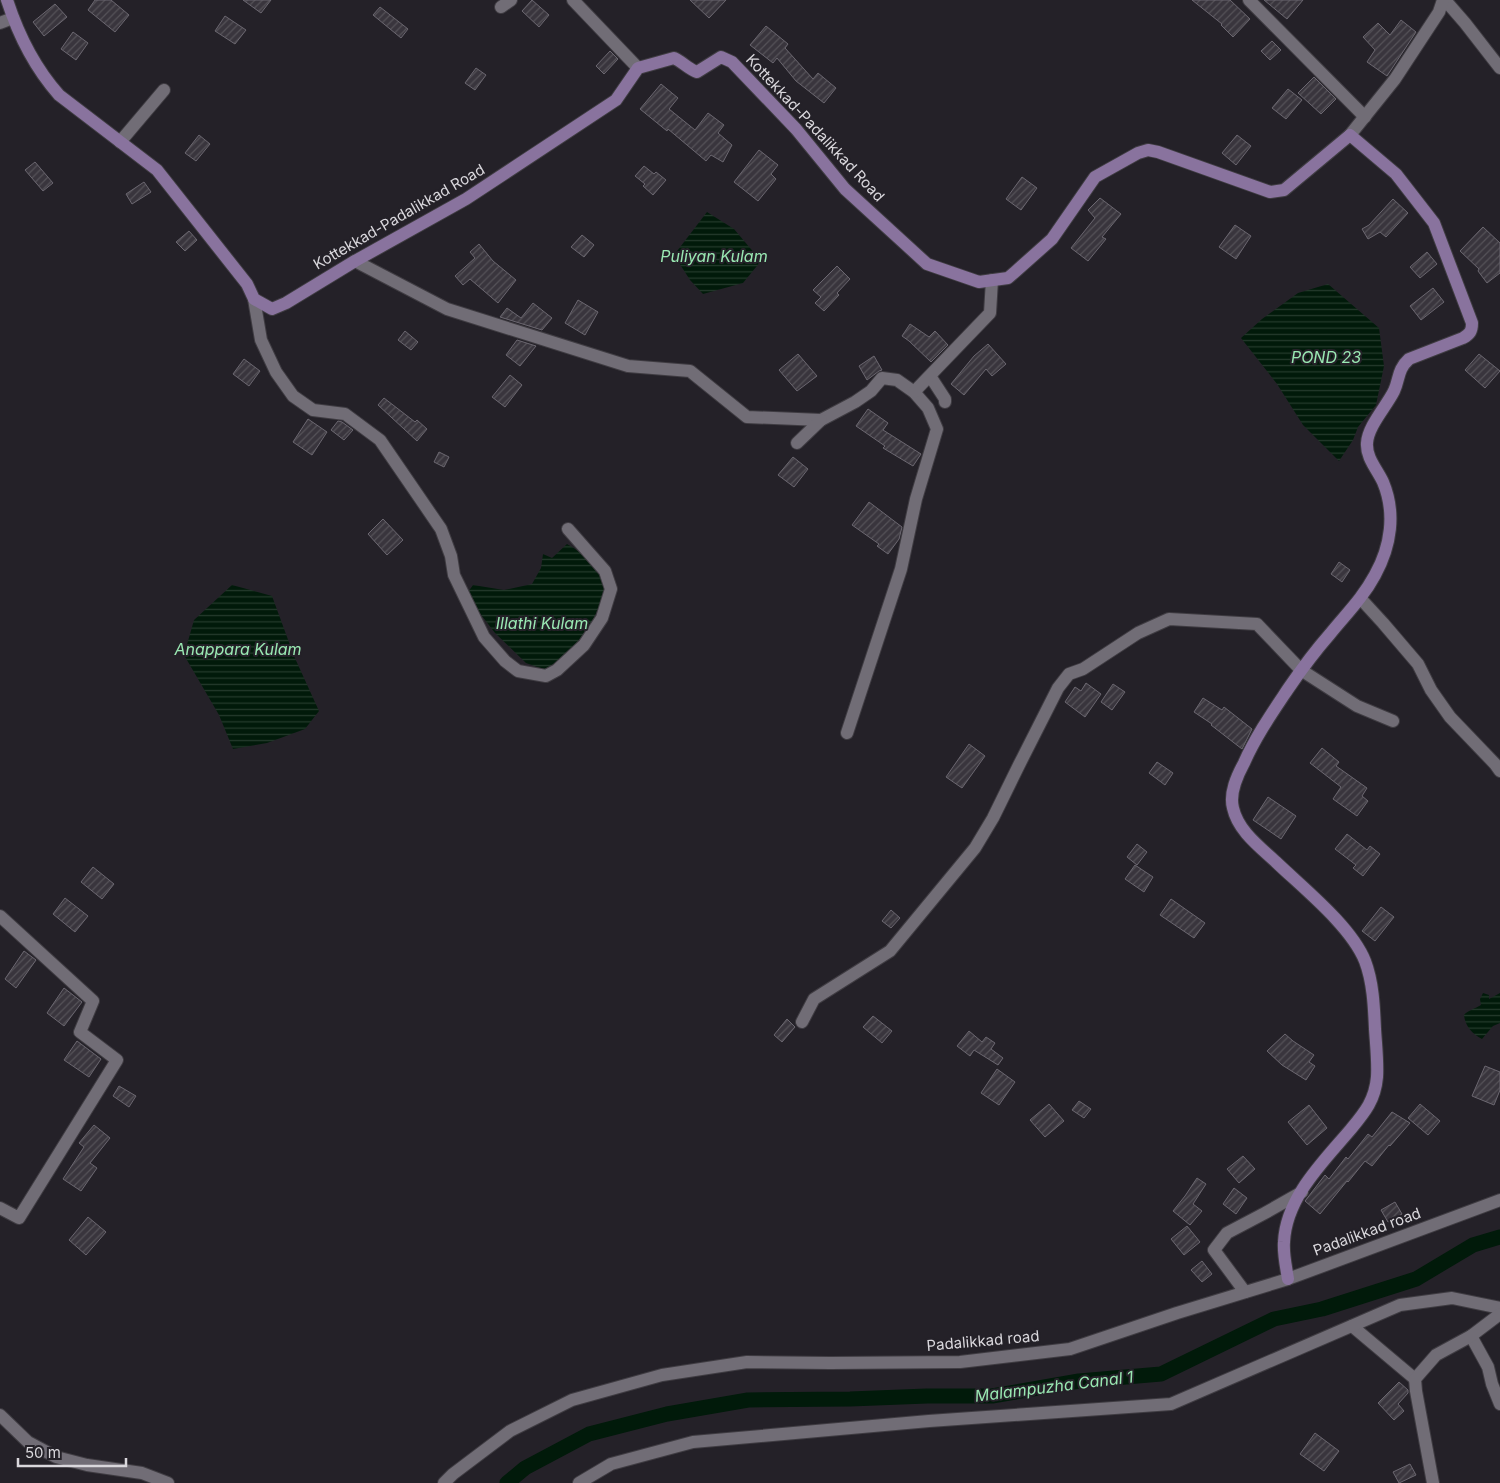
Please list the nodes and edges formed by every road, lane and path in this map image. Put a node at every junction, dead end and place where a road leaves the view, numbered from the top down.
1 (7, 0) edge
2 (573, 0) edge
3 (1249, 0) edge
4 (1444, 0) edge
5 (13, 18) junction
6 (0, 23) edge
7 (638, 68) junction
8 (1500, 68) edge
9 (164, 90) dead end
10 (1365, 117) junction
11 (1350, 135) junction
12 (120, 142) junction
13 (355, 261) junction
14 (992, 280) junction
15 (254, 299) junction
16 (930, 376) junction
17 (914, 392) junction
18 (945, 402) dead end
19 (821, 420) junction
20 (798, 443) dead end
21 (568, 529) dead end
22 (1361, 599) junction
23 (1301, 670) junction
24 (1393, 721) dead end
25 (848, 733) dead end
26 (1500, 771) edge
27 (0, 916) edge
28 (802, 1022) dead end
29 (1302, 1192) junction
30 (1500, 1200) edge
31 (0, 1208) edge
32 (1288, 1279) junction
33 (1245, 1292) junction
34 (1500, 1308) edge
35 (1500, 1314) edge
36 (1352, 1326) junction
37 (1472, 1336) junction
38 (1415, 1380) junction
39 (1497, 1384) edge
40 (1500, 1404) edge
41 (0, 1415) edge
42 (168, 1483) edge
43 (444, 1483) edge
44 (579, 1483) edge
45 (1433, 1483) edge

1 - 5 main road
2 - 7 street
3 - 10 street
4 - 8 street
4 - 10 street
5 - 6 street
5 - 12 main road
7 - 13 main road, Kottekkad-Padalikkad Road
7 - 14 main road, Kottekkad-Padalikkad Road
9 - 12 street
10 - 11 street
11 - 14 main road, Kottekkad-Padalikkad Road
11 - 22 main road
12 - 15 main road
13 - 15 main road, Kottekkad-Padalikkad Road
13 - 19 street
14 - 16 street
15 - 21 street
16 - 17 street
16 - 18 street
17 - 19 street
17 - 25 street
19 - 20 street
22 - 23 main road
22 - 26 street
23 - 24 street
23 - 28 street
23 - 29 main road
27 - 31 street
29 - 32 main road
29 - 33 street
30 - 32 street, Padalikkad road
32 - 33 street, Padalikkad road
33 - 43 street, Padalikkad road
34 - 36 street
35 - 37 street
36 - 38 street
36 - 44 street
37 - 38 street
37 - 39 street
38 - 45 street
39 - 40 street
41 - 42 street

